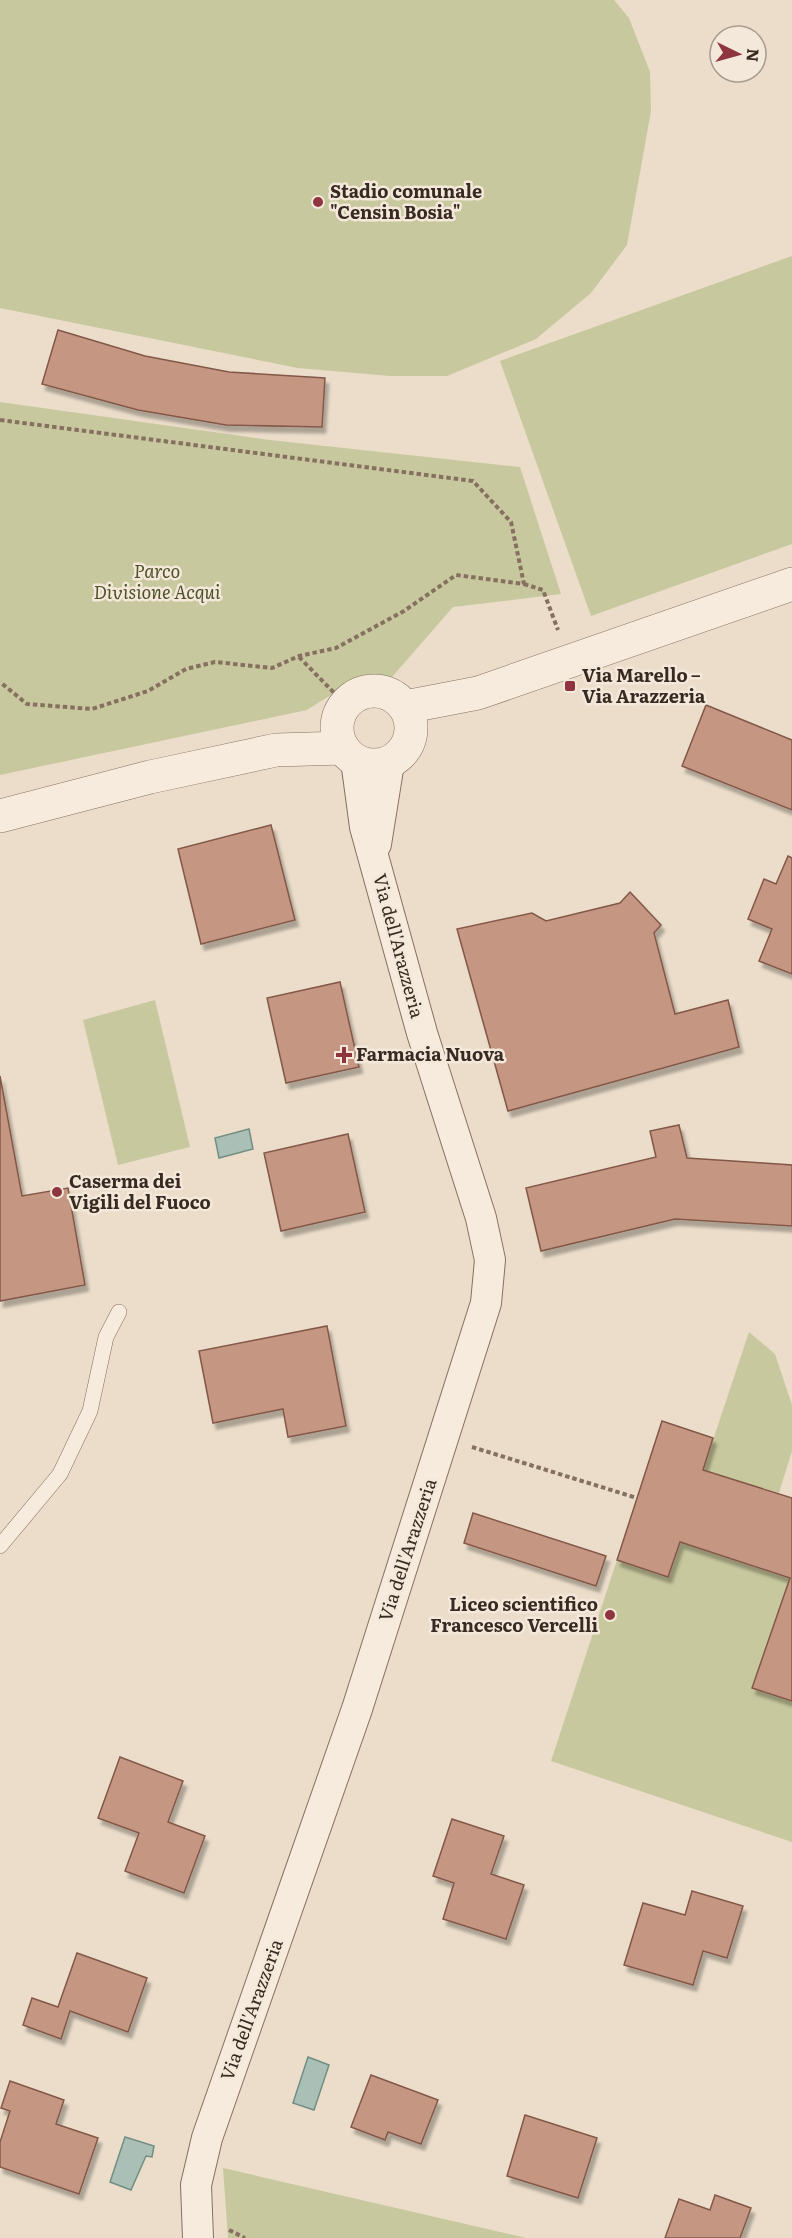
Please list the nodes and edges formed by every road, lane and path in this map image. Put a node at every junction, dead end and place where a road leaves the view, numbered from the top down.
1 (0, 420) edge
2 (524, 584) junction
3 (792, 584) edge
4 (299, 656) junction
5 (571, 661) junction
6 (0, 682) edge
7 (408, 720) junction
8 (345, 734) junction
9 (389, 763) junction
10 (0, 816) edge
11 (374, 856) junction
12 (119, 1312) dead end
13 (444, 1437) junction
14 (637, 1498) dead end
15 (0, 1546) edge
16 (198, 2238) edge

1 - 2 path
2 - 4 path
2 - 5 path
3 - 5 street
4 - 6 path
4 - 8 path
5 - 7 street
7 - 8 street
7 - 9 street
8 - 9 street
8 - 10 street
8 - 11 street, Via dell'Arazzeria
9 - 11 street, Via dell'Arazzeria
11 - 13 street, Via dell'Arazzeria
12 - 15 lane
13 - 14 path
13 - 16 street, Via dell'Arazzeria

